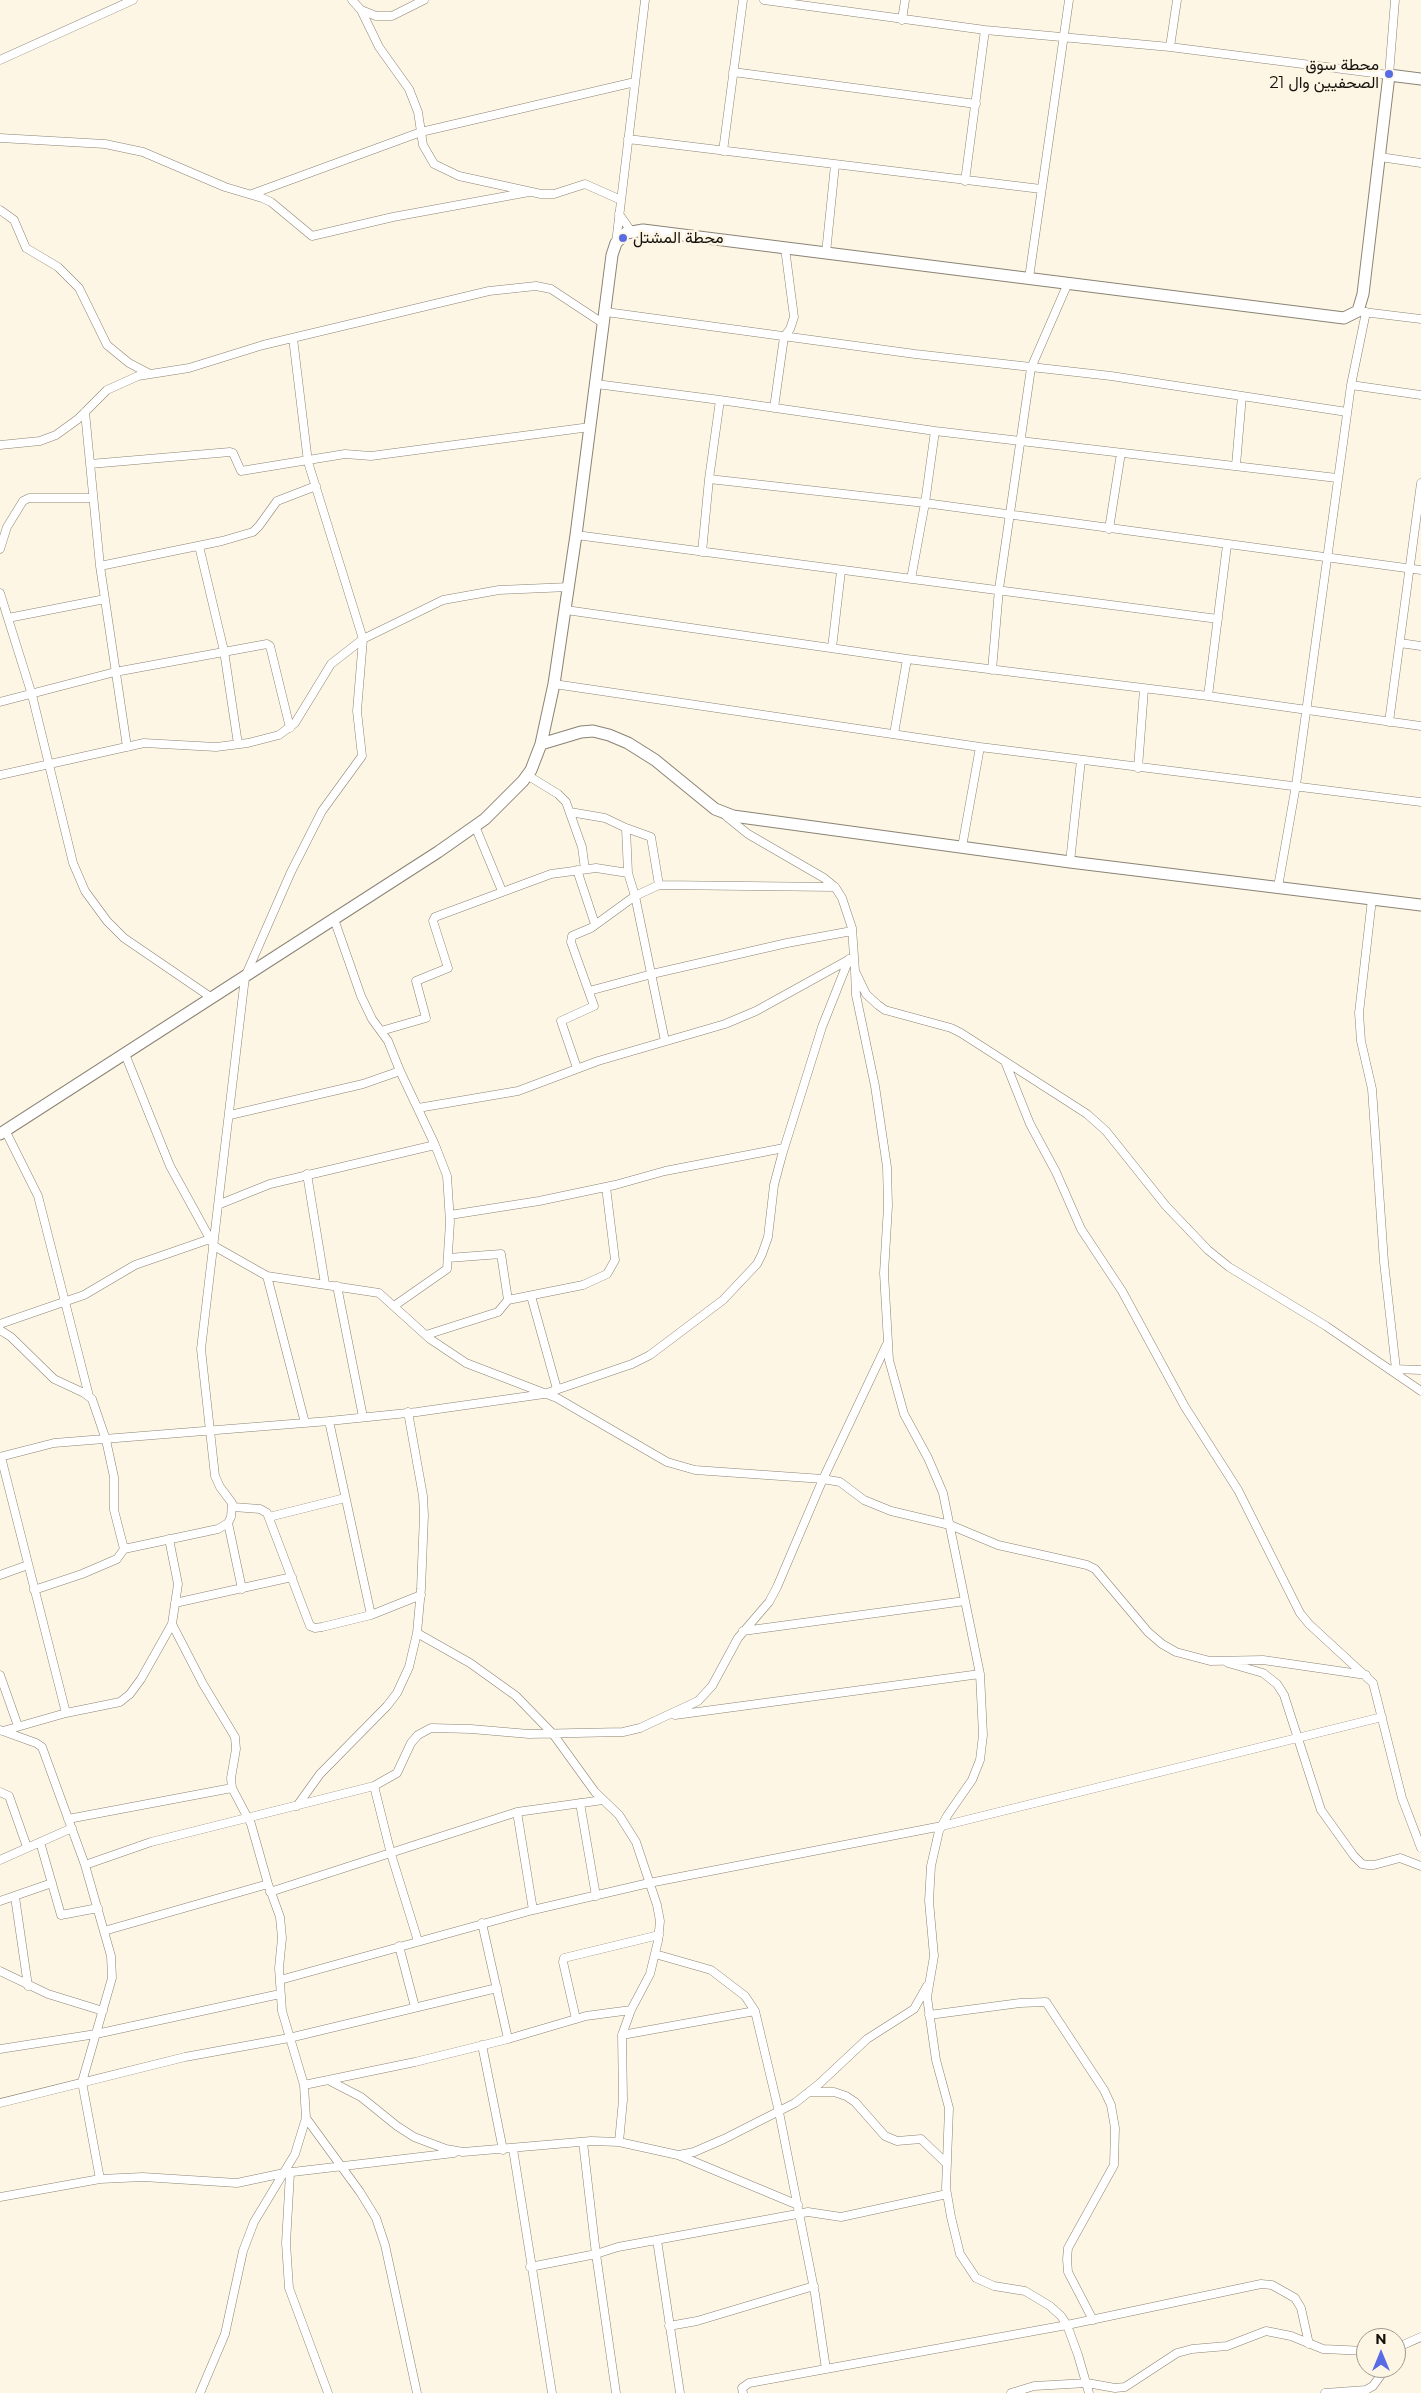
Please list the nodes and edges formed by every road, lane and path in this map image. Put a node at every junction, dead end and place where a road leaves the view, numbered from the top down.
1 (133, 0) edge
2 (352, 0) edge
3 (424, 0) edge
4 (645, 0) edge
5 (743, 0) edge
6 (764, 0) edge
7 (905, 0) edge
8 (1069, 0) edge
9 (1177, 0) edge
10 (1395, 0) edge
11 (360, 10) junction
12 (902, 20) junction
13 (985, 30) junction
14 (1065, 37) junction
15 (1170, 47) junction
16 (0, 60) edge
17 (733, 72) junction
18 (1389, 75) junction
19 (1421, 79) edge
20 (636, 82) junction
21 (976, 104) junction
22 (421, 132) junction
23 (0, 138) edge
24 (628, 139) junction
25 (723, 152) junction
26 (1380, 157) junction
27 (1421, 163) edge
28 (836, 165) junction
29 (965, 181) junction
30 (1041, 189) junction
31 (529, 192) junction
32 (252, 194) junction
33 (621, 200) junction
34 (0, 210) edge
35 (619, 214) junction
36 (631, 231) junction
37 (616, 243) junction
38 (785, 248) junction
39 (826, 253) junction
40 (1029, 278) junction
41 (1068, 283) junction
42 (606, 312) junction
43 (1362, 312) junction
44 (1421, 319) edge
45 (604, 324) junction
46 (293, 338) junction
47 (784, 338) junction
48 (1030, 368) junction
49 (150, 374) junction
50 (596, 384) junction
51 (1351, 385) junction
52 (1421, 395) edge
53 (1242, 396) junction
54 (720, 400) junction
55 (774, 408) junction
56 (85, 412) junction
57 (1347, 412) junction
58 (590, 427) junction
59 (935, 431) junction
60 (1019, 440) junction
61 (0, 445) edge
62 (1121, 453) junction
63 (308, 462) junction
64 (90, 464) junction
65 (1236, 465) junction
66 (1337, 478) junction
67 (709, 479) junction
68 (316, 486) junction
69 (1421, 487) edge
70 (93, 498) junction
71 (925, 503) junction
72 (1009, 515) junction
73 (1109, 529) junction
74 (576, 535) junction
75 (1227, 545) junction
76 (199, 546) junction
77 (0, 549) edge
78 (702, 552) junction
79 (1328, 557) junction
80 (100, 566) junction
81 (1409, 568) junction
82 (1421, 570) edge
83 (841, 571) junction
84 (911, 579) junction
85 (569, 588) junction
86 (999, 589) junction
87 (0, 593) edge
88 (105, 599) junction
89 (566, 610) junction
90 (8, 618) junction
91 (1218, 619) junction
92 (363, 639) junction
93 (1400, 643) junction
94 (1421, 646) edge
95 (832, 648) junction
96 (224, 651) junction
97 (907, 659) junction
98 (992, 670) junction
99 (115, 672) junction
100 (554, 684) junction
101 (1144, 688) junction
102 (32, 695) junction
103 (1208, 696) junction
104 (0, 702) edge
105 (1307, 711) junction
106 (1390, 722) junction
107 (1421, 726) edge
108 (290, 728) junction
109 (894, 734) junction
110 (238, 744) junction
111 (541, 744) junction
112 (127, 747) junction
113 (980, 747) junction
114 (1081, 760) junction
115 (48, 765) junction
116 (1138, 768) junction
117 (0, 775) edge
118 (527, 775) junction
119 (1296, 785) junction
120 (1421, 802) edge
121 (570, 812) junction
122 (724, 814) junction
123 (475, 826) junction
124 (626, 828) junction
125 (962, 847) junction
126 (1070, 862) junction
127 (581, 870) junction
128 (628, 873) junction
129 (659, 885) junction
130 (835, 887) junction
131 (1278, 887) junction
132 (502, 891) junction
133 (635, 896) junction
134 (1372, 899) junction
135 (1421, 905) edge
136 (334, 919) junction
137 (595, 924) junction
138 (852, 931) junction
139 (851, 958) junction
140 (855, 971) junction
141 (652, 974) junction
142 (245, 977) junction
143 (589, 991) junction
144 (212, 998) junction
145 (381, 1031) junction
146 (666, 1041) junction
147 (125, 1054) junction
148 (1006, 1064) junction
149 (577, 1068) junction
150 (400, 1071) junction
151 (418, 1108) junction
152 (230, 1115) junction
153 (3, 1132) edge
154 (435, 1146) junction
155 (784, 1148) junction
156 (307, 1174) junction
157 (606, 1186) junction
158 (220, 1204) junction
159 (450, 1215) junction
160 (212, 1242) junction
161 (448, 1258) junction
162 (267, 1276) junction
163 (325, 1284) junction
164 (337, 1286) junction
165 (530, 1296) junction
166 (508, 1300) junction
167 (66, 1302) junction
168 (394, 1306) junction
169 (0, 1324) edge
170 (0, 1330) edge
171 (426, 1335) junction
172 (888, 1344) junction
173 (1386, 1369) junction
174 (1396, 1369) junction
175 (1421, 1370) edge
176 (557, 1390) junction
177 (1421, 1391) edge
178 (544, 1394) junction
179 (89, 1396) junction
180 (408, 1412) junction
181 (363, 1417) junction
182 (329, 1420) junction
183 (305, 1423) junction
184 (210, 1430) junction
185 (106, 1440) junction
186 (0, 1457) edge
187 (823, 1479) junction
188 (345, 1498) junction
189 (233, 1507) junction
190 (269, 1517) junction
191 (228, 1523) junction
192 (950, 1525) junction
193 (169, 1539) junction
194 (124, 1549) junction
195 (28, 1565) junction
196 (0, 1575) edge
197 (292, 1577) junction
198 (242, 1589) junction
199 (34, 1590) junction
200 (421, 1595) junction
201 (965, 1601) junction
202 (175, 1603) junction
203 (371, 1615) junction
204 (172, 1624) junction
205 (743, 1631) junction
206 (417, 1633) junction
207 (1222, 1662) junction
208 (0, 1674) edge
209 (980, 1674) junction
210 (1366, 1675) junction
211 (66, 1712) junction
212 (669, 1716) junction
213 (1382, 1716) junction
214 (18, 1726) junction
215 (1, 1730) edge
216 (553, 1734) junction
217 (1299, 1739) junction
218 (374, 1786) junction
219 (232, 1788) junction
220 (0, 1792) edge
221 (603, 1800) junction
222 (580, 1803) junction
223 (297, 1806) junction
224 (517, 1812) junction
225 (68, 1818) junction
226 (249, 1819) junction
227 (942, 1826) junction
228 (72, 1828) junction
229 (40, 1842) junction
230 (27, 1847) junction
231 (1421, 1848) edge
232 (391, 1854) junction
233 (0, 1860) edge
234 (86, 1865) junction
235 (1421, 1866) edge
236 (52, 1883) junction
237 (649, 1883) junction
238 (268, 1884) junction
239 (270, 1892) junction
240 (596, 1896) junction
241 (15, 1897) junction
242 (0, 1901) edge
243 (98, 1908) junction
244 (533, 1910) junction
245 (482, 1923) junction
246 (104, 1931) junction
247 (659, 1935) junction
248 (418, 1941) junction
249 (399, 1946) junction
250 (655, 1954) junction
251 (0, 1971) edge
252 (280, 1980) junction
253 (929, 1982) junction
254 (28, 1986) junction
255 (497, 1988) junction
256 (280, 1994) junction
257 (415, 2007) junction
258 (631, 2010) junction
259 (103, 2011) junction
260 (755, 2011) junction
261 (929, 2015) junction
262 (576, 2019) junction
263 (96, 2034) junction
264 (622, 2035) junction
265 (289, 2038) junction
266 (508, 2039) junction
267 (482, 2045) junction
268 (0, 2049) edge
269 (328, 2080) junction
270 (82, 2082) junction
271 (304, 2085) junction
272 (809, 2092) junction
273 (0, 2103) edge
274 (780, 2112) junction
275 (306, 2118) junction
276 (584, 2142) junction
277 (618, 2142) junction
278 (513, 2149) junction
279 (503, 2150) junction
280 (463, 2152) junction
281 (678, 2155) junction
282 (946, 2163) junction
283 (340, 2166) junction
284 (287, 2173) junction
285 (100, 2179) junction
286 (947, 2194) junction
287 (0, 2197) edge
288 (798, 2205) junction
289 (800, 2214) junction
290 (657, 2240) junction
291 (596, 2254) junction
292 (530, 2267) junction
293 (814, 2286) junction
294 (1093, 2320) junction
295 (1067, 2325) junction
296 (670, 2326) junction
297 (1421, 2337) edge
298 (1309, 2344) junction
299 (1406, 2344) edge
300 (1356, 2350) edge
301 (826, 2369) junction
302 (1379, 2378) edge
303 (1088, 2383) junction
304 (200, 2393) edge
305 (328, 2393) edge
306 (417, 2393) edge
307 (552, 2393) edge
308 (616, 2393) edge
309 (680, 2393) edge
310 (742, 2393) edge
311 (1011, 2393) edge
312 (1089, 2393) edge
313 (1325, 2393) edge

1 - 16 street
2 - 11 street
3 - 11 street
4 - 20 street
5 - 17 street
6 - 12 street
7 - 12 street
8 - 14 street
9 - 15 street
10 - 18 street
11 - 22 street
12 - 13 street
13 - 14 street
13 - 21 street
14 - 15 street
14 - 30 street
15 - 18 street
17 - 21 street
17 - 25 street
18 - 19 street
18 - 26 street
20 - 22 street
20 - 24 street
21 - 29 street
22 - 31 street
22 - 32 street
23 - 32 street
24 - 25 street
24 - 33 street
25 - 28 street
26 - 27 street
26 - 43 street
28 - 29 street
28 - 39 street
29 - 30 street
30 - 40 street
31 - 32 street
31 - 33 street
33 - 35 street
34 - 49 street
35 - 36 street
35 - 37 street
36 - 37 street
36 - 38 street
37 - 42 street
38 - 39 street
38 - 47 street
39 - 40 street
40 - 41 street
41 - 43 street
41 - 48 street
42 - 45 street
42 - 47 street
43 - 44 street
43 - 51 street
45 - 46 street
45 - 50 street
46 - 49 street
46 - 63 street
47 - 48 street
47 - 55 street
48 - 53 street
48 - 60 street
49 - 56 street
50 - 54 street
50 - 58 street
51 - 52 street
51 - 57 street
53 - 57 street
53 - 65 street
54 - 55 street
54 - 67 street
55 - 59 street
56 - 61 street
56 - 64 street
57 - 66 street
58 - 63 street
58 - 74 street
59 - 60 street
59 - 71 street
60 - 62 street
60 - 72 street
62 - 65 street
62 - 73 street
63 - 64 street
63 - 68 street
64 - 70 street
65 - 66 street
66 - 79 street
67 - 71 street
67 - 78 street
68 - 76 street
68 - 92 street
69 - 81 street
70 - 77 street
70 - 80 street
71 - 72 street
71 - 84 street
72 - 73 street
72 - 86 street
73 - 75 street
74 - 78 street
74 - 85 street
75 - 79 street
75 - 91 street
76 - 80 street
76 - 96 street
78 - 83 street
79 - 81 street
79 - 105 street
80 - 88 street
81 - 82 street
81 - 93 street
83 - 84 street
83 - 95 street
84 - 86 street
85 - 89 street
85 - 92 street
86 - 91 street
86 - 98 street
87 - 90 street
88 - 90 street
88 - 99 street
89 - 95 street
89 - 100 street
90 - 102 street
91 - 103 street
92 - 108 street
92 - 142 street
93 - 94 street
93 - 106 street
95 - 97 street
96 - 99 street
96 - 108 street
96 - 110 street
97 - 98 street
97 - 109 street
98 - 101 street
99 - 102 street
99 - 112 street
100 - 109 street
100 - 111 street
101 - 103 street
101 - 116 street
102 - 104 street
102 - 115 street
103 - 105 street
105 - 106 street
105 - 119 street
106 - 107 street
108 - 110 street
109 - 113 street
110 - 112 street
111 - 118 street
111 - 122 street
112 - 115 street
113 - 114 street
113 - 125 street
114 - 116 street
114 - 126 street
115 - 117 street
115 - 144 street
116 - 119 street
118 - 121 street
118 - 123 street
119 - 120 street
119 - 131 street
121 - 124 street
121 - 127 street
122 - 125 street
122 - 130 street
123 - 132 street
123 - 136 street
124 - 128 street
124 - 129 street
125 - 126 street
126 - 131 street
127 - 128 street
127 - 132 street
127 - 137 street
128 - 133 street
129 - 130 street
129 - 133 street
130 - 138 street
131 - 134 street
132 - 145 street
133 - 137 street
133 - 141 street
134 - 135 street
134 - 174 street
136 - 142 street
136 - 145 street
137 - 143 street
138 - 139 street
138 - 141 street
139 - 140 street
139 - 146 street
139 - 155 street
140 - 148 street
140 - 172 street
141 - 143 street
141 - 146 street
142 - 144 street
142 - 152 street
143 - 149 street
144 - 147 street
145 - 150 street
146 - 149 street
147 - 153 street
147 - 160 street
148 - 173 street
148 - 210 street
149 - 151 street
150 - 151 street
150 - 152 street
151 - 154 street
152 - 158 street
153 - 167 street
154 - 156 street
154 - 159 street
155 - 157 street
155 - 176 street
156 - 158 street
156 - 163 street
157 - 159 street
157 - 165 street
158 - 160 street
159 - 161 street
160 - 162 street
160 - 167 street
160 - 184 street
161 - 166 street
161 - 168 street
162 - 163 street
162 - 183 street
163 - 164 street
164 - 168 street
164 - 181 street
165 - 166 street
165 - 176 street
166 - 171 street
167 - 169 street
167 - 179 street
168 - 171 street
170 - 179 street
171 - 178 street
172 - 187 street
172 - 192 street
173 - 174 street
173 - 177 street
174 - 175 street
176 - 178 street
178 - 180 street
178 - 187 street
179 - 185 street
180 - 181 street
180 - 200 street
181 - 182 street
182 - 183 street
182 - 188 street
183 - 184 street
184 - 185 street
184 - 189 street
185 - 186 street
185 - 194 street
186 - 195 street
187 - 192 street
187 - 205 street
188 - 190 street
188 - 203 street
189 - 190 street
189 - 191 street
190 - 197 street
191 - 193 street
191 - 198 street
192 - 201 street
192 - 207 street
193 - 194 street
193 - 202 street
194 - 199 street
195 - 196 street
195 - 199 street
197 - 198 street
197 - 203 street
198 - 202 street
199 - 211 street
200 - 203 street
200 - 206 street
201 - 205 street
201 - 209 street
202 - 204 street
204 - 211 street
204 - 219 street
205 - 212 street
206 - 216 street
206 - 223 street
207 - 210 street
207 - 217 street
208 - 214 street
209 - 212 street
209 - 227 street
210 - 213 street
211 - 214 street
212 - 216 street
213 - 217 street
213 - 231 street
214 - 215 street
215 - 225 street
216 - 218 street
216 - 221 street
217 - 227 street
217 - 235 street
218 - 223 street
218 - 232 street
219 - 225 street
219 - 226 street
220 - 230 street
221 - 222 street
221 - 237 street
222 - 224 street
222 - 240 street
223 - 226 street
224 - 232 street
224 - 244 street
225 - 228 street
226 - 234 street
226 - 238 street
227 - 237 street
227 - 253 street
228 - 229 street
228 - 234 street
229 - 230 street
229 - 236 street
230 - 233 street
232 - 239 street
232 - 248 street
234 - 243 street
236 - 241 street
236 - 243 street
237 - 240 street
237 - 247 street
238 - 239 street
238 - 246 street
239 - 252 street
240 - 244 street
241 - 242 street
241 - 254 street
243 - 246 street
244 - 245 street
245 - 248 street
245 - 255 street
246 - 259 street
247 - 250 street
247 - 262 street
248 - 249 street
249 - 252 street
249 - 257 street
250 - 258 street
250 - 260 street
251 - 254 street
252 - 256 street
253 - 261 street
253 - 272 street
254 - 259 street
255 - 257 street
255 - 266 street
256 - 263 street
256 - 265 street
257 - 265 street
258 - 262 street
258 - 264 street
259 - 263 street
260 - 264 street
260 - 274 street
261 - 282 street
261 - 294 street
262 - 266 street
263 - 268 street
263 - 270 street
264 - 277 street
265 - 270 street
265 - 271 street
266 - 267 street
267 - 269 street
267 - 279 street
269 - 271 street
269 - 280 street
270 - 273 street
270 - 285 street
271 - 275 street
272 - 274 street
272 - 282 street
274 - 281 street
274 - 288 street
275 - 283 street
275 - 284 street
276 - 277 street
276 - 278 street
276 - 291 street
277 - 281 street
278 - 279 street
278 - 292 street
279 - 280 street
280 - 283 street
281 - 288 street
282 - 286 street
283 - 284 street
283 - 306 street
284 - 285 street
284 - 304 street
284 - 305 street
285 - 287 street
286 - 289 street
286 - 295 street
288 - 289 street
289 - 290 street
289 - 293 street
290 - 291 street
290 - 296 street
291 - 292 street
291 - 308 street
292 - 307 street
293 - 296 street
293 - 301 street
294 - 295 street
294 - 298 street
295 - 301 street
295 - 303 street
296 - 309 street
297 - 299 street
298 - 300 street
298 - 303 street
301 - 310 street
302 - 313 street
303 - 311 street
303 - 312 street

